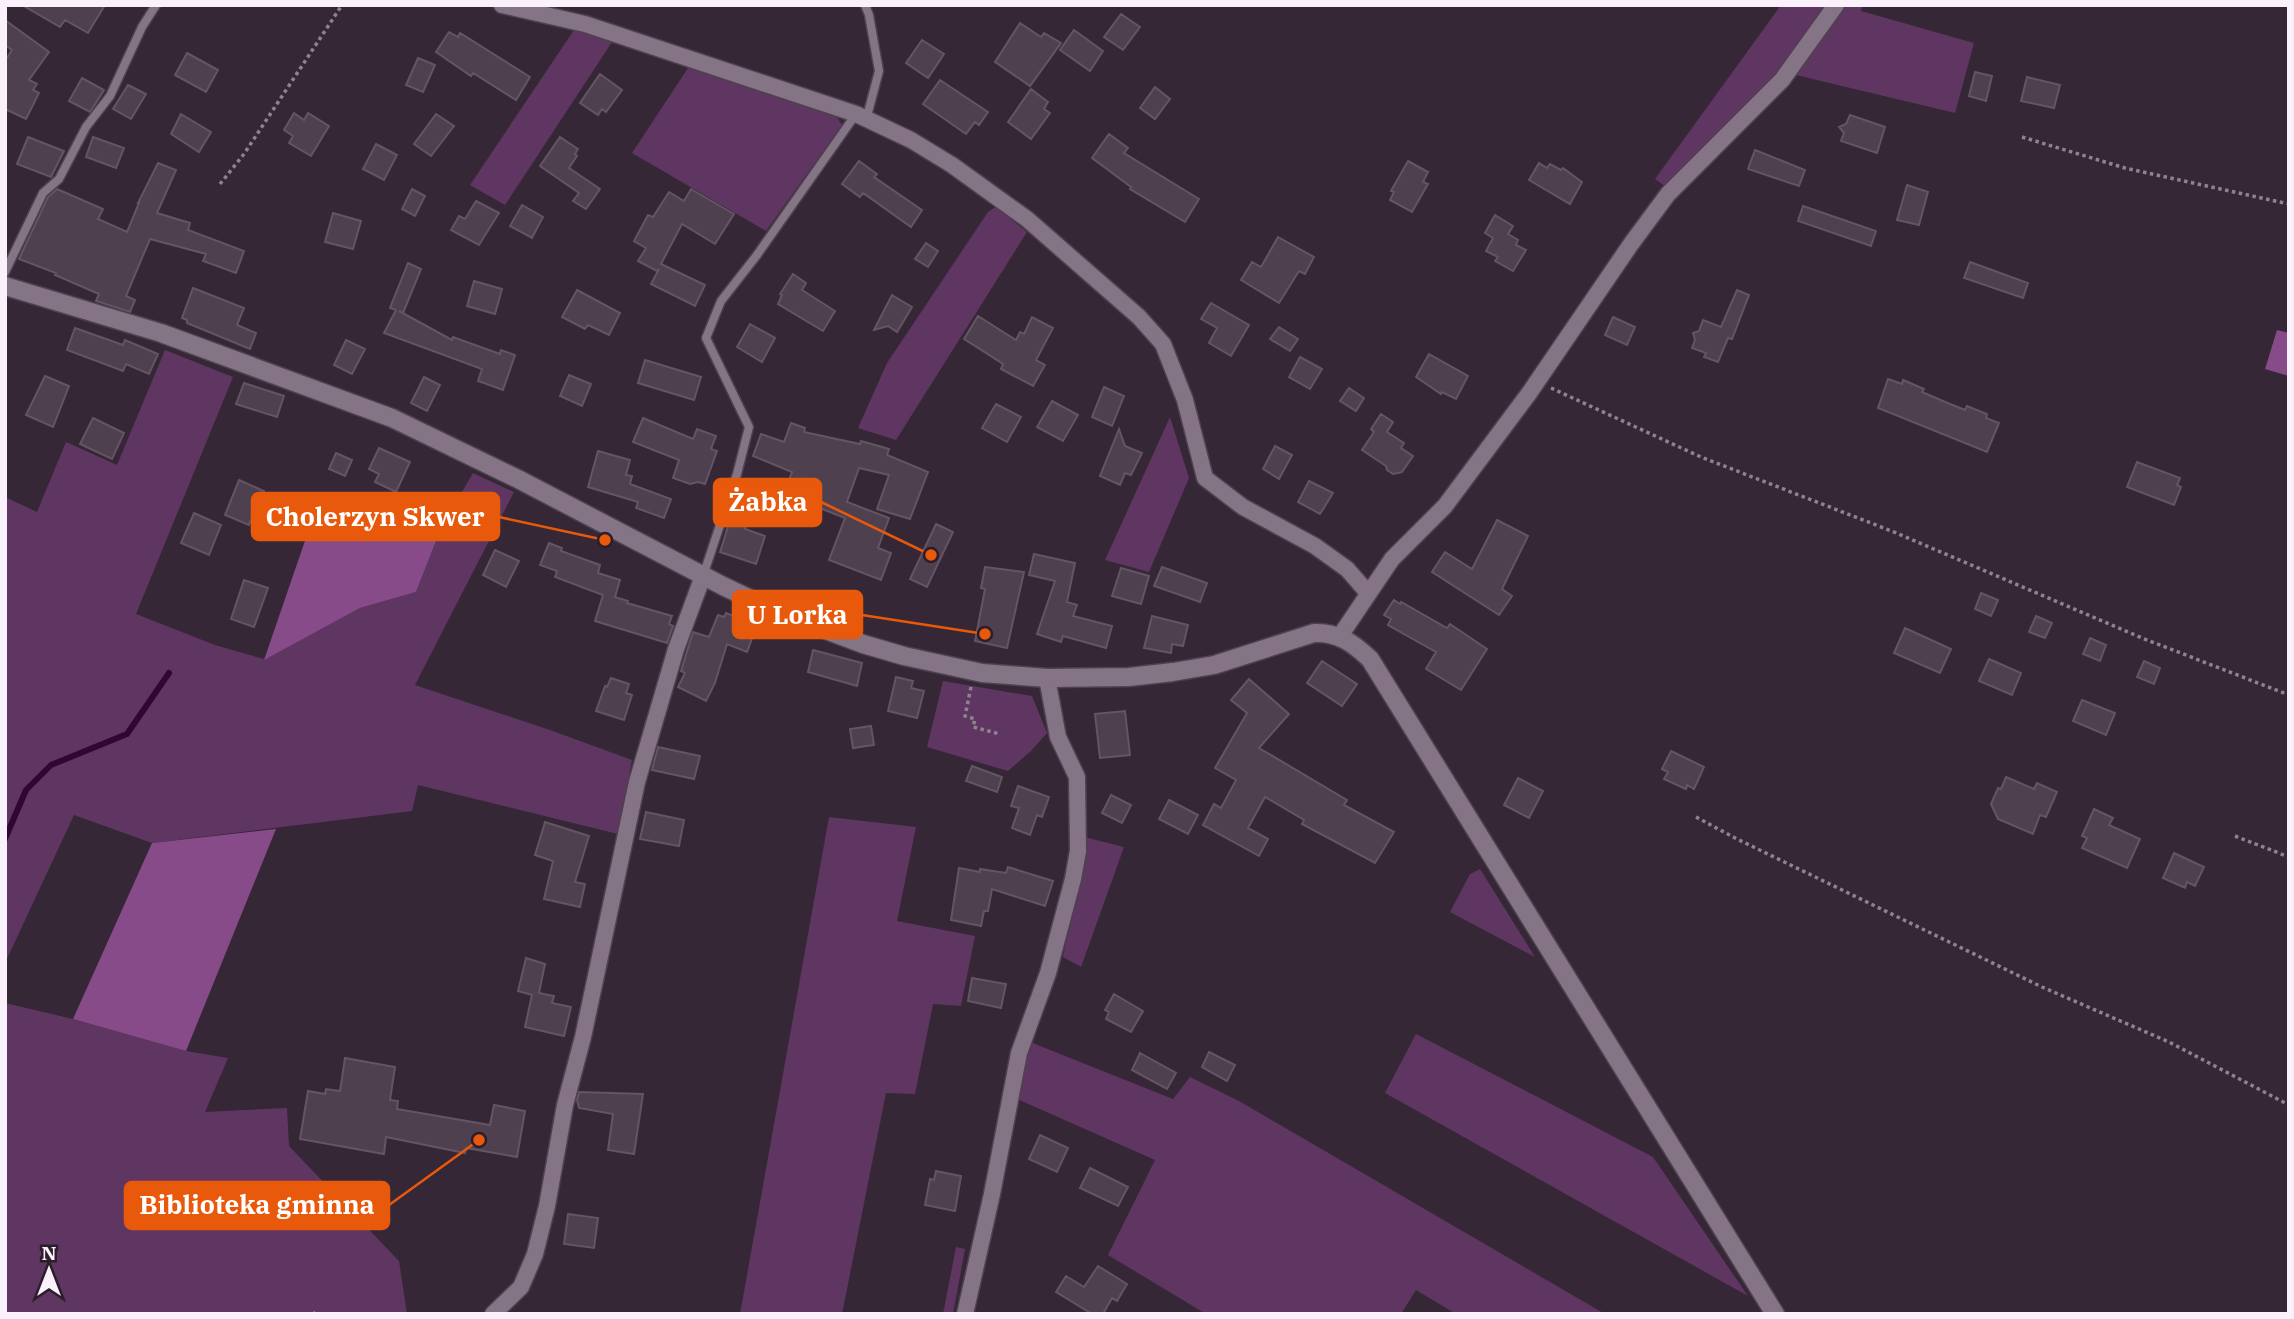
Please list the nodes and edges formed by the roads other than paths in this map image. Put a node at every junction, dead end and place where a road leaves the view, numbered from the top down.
1 (156, 5) edge
2 (502, 5) edge
3 (865, 5) edge
4 (1836, 5) edge
5 (861, 117) junction
6 (5, 272) edge
7 (5, 286) edge
8 (703, 576) junction
9 (1368, 593) junction
10 (1340, 636) junction
11 (1047, 678) junction
12 (493, 1314) edge
13 (965, 1314) edge
14 (1775, 1314) edge

1 - 6 lane
2 - 5 street
3 - 5 lane
4 - 9 street
5 - 8 lane
5 - 9 street
7 - 8 street
8 - 11 street
8 - 12 street
9 - 10 street
10 - 11 street
10 - 14 street
11 - 13 street

